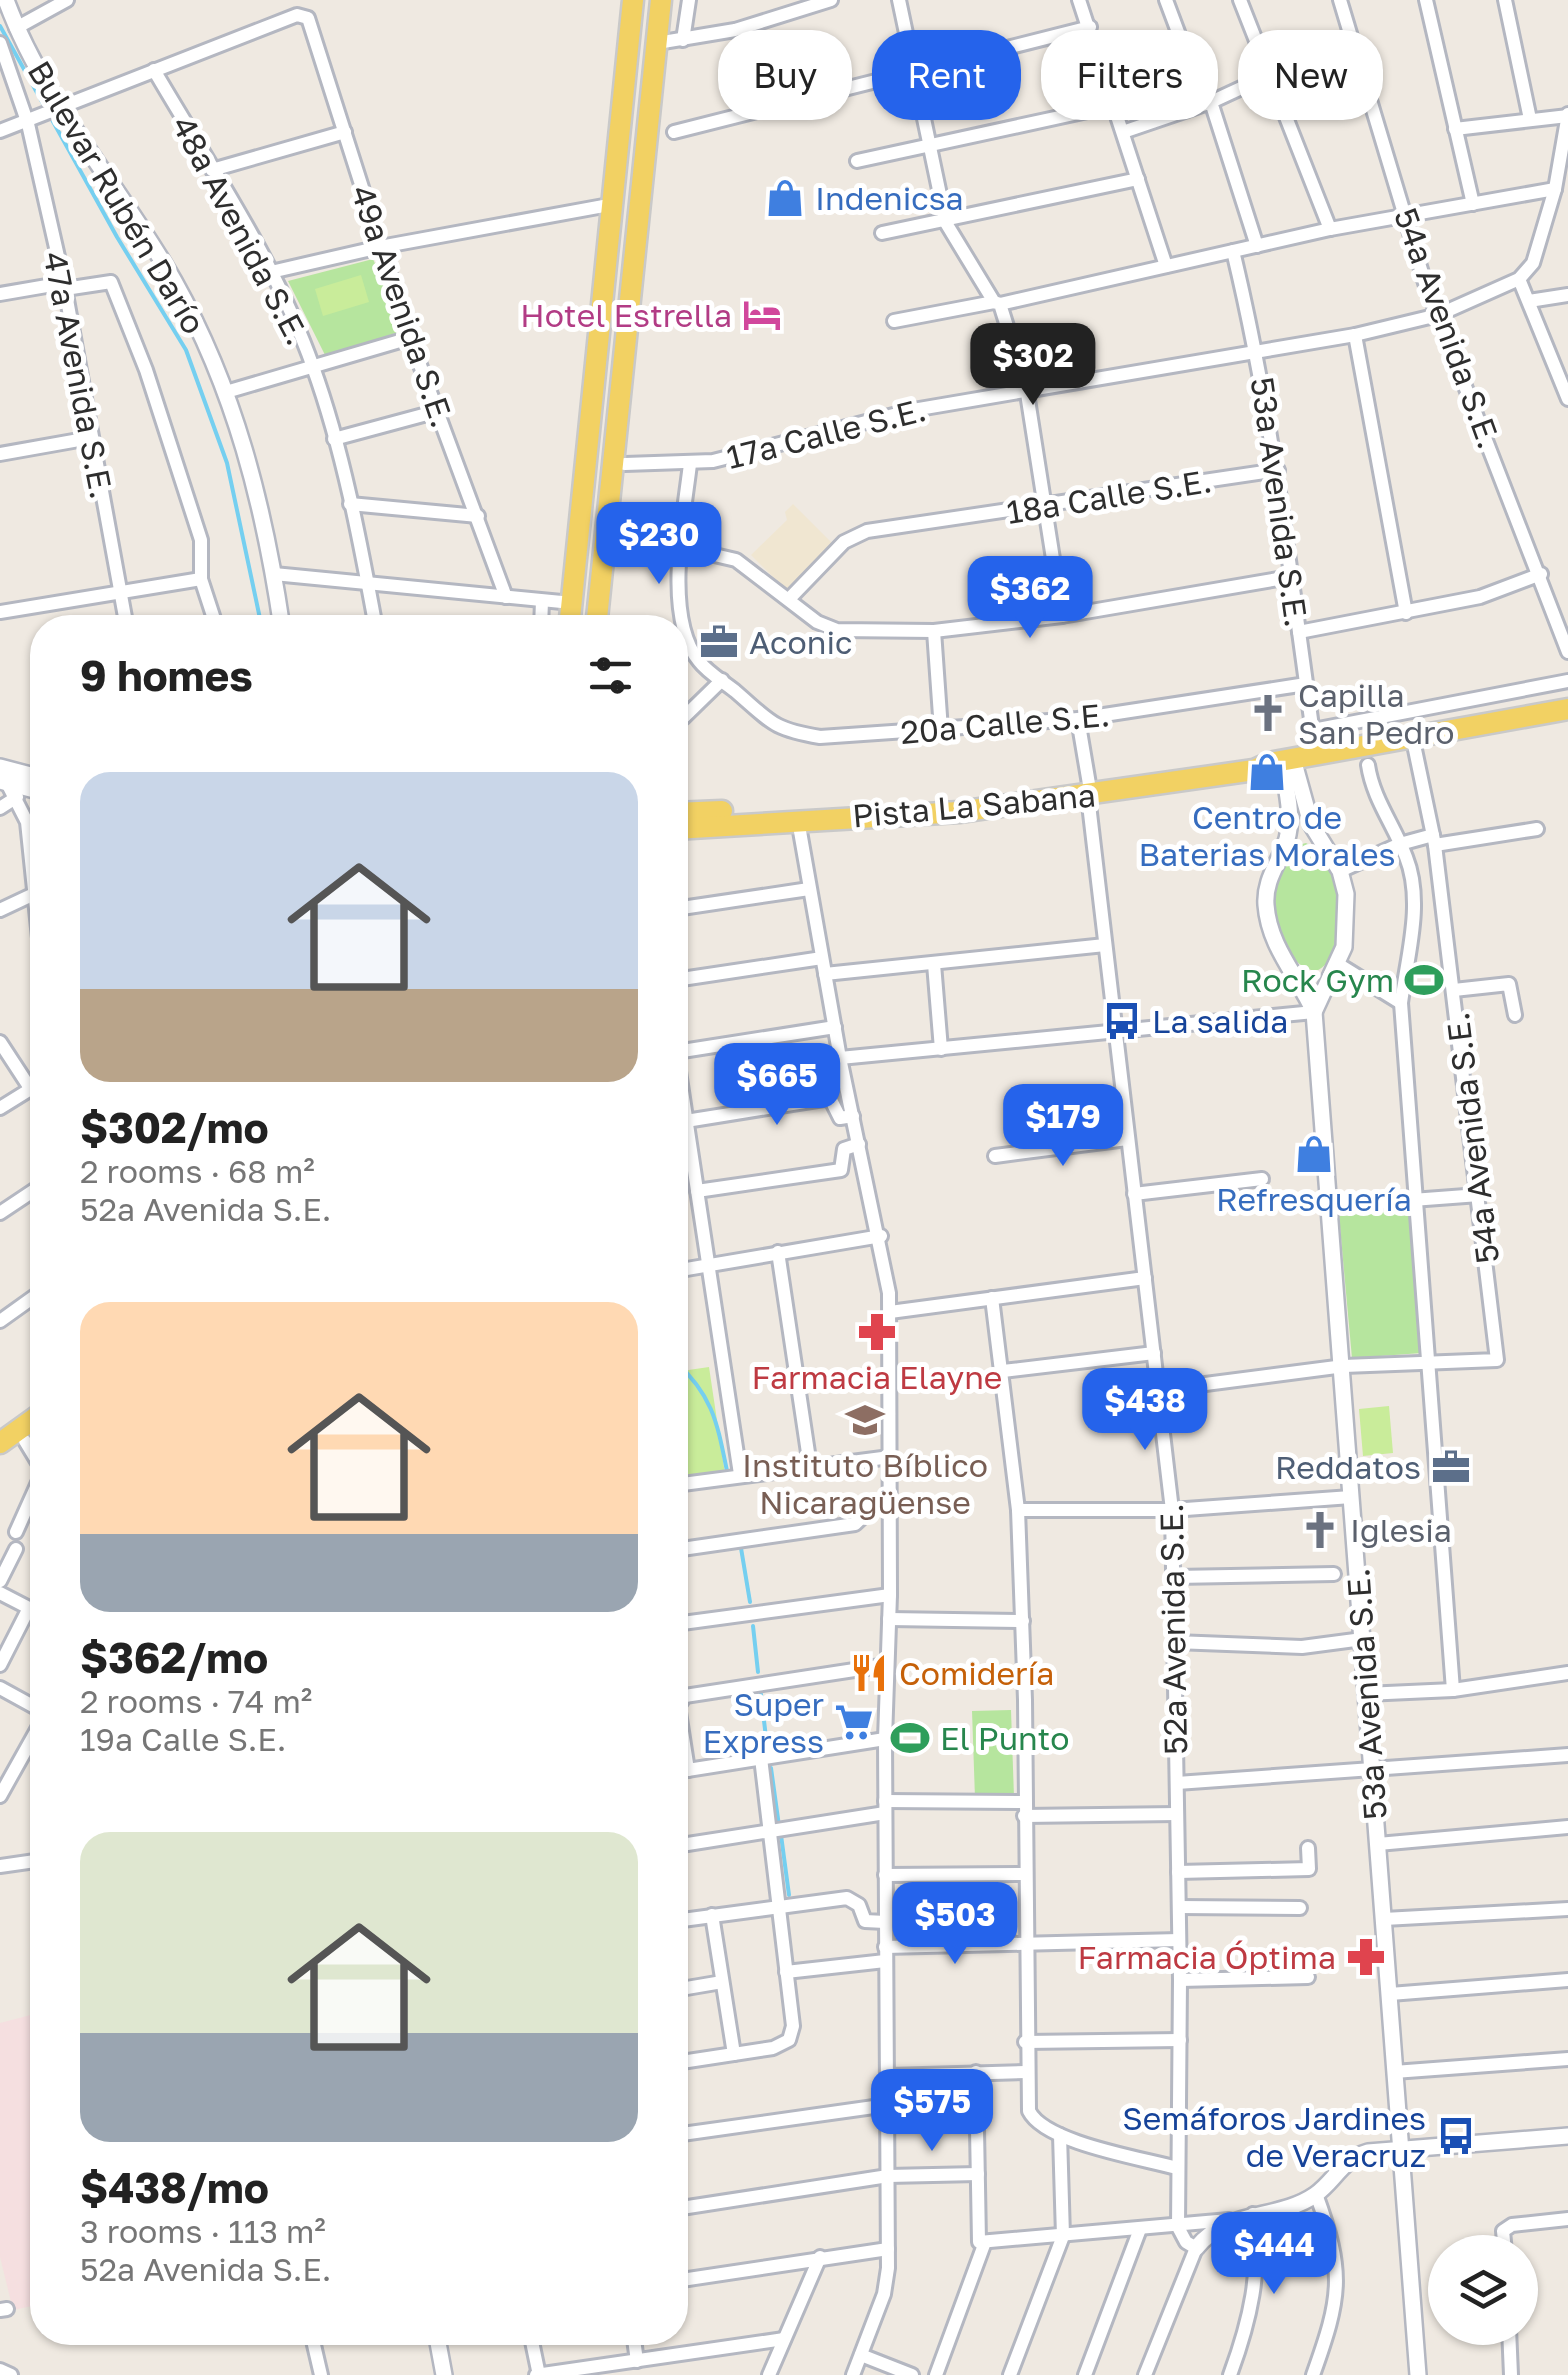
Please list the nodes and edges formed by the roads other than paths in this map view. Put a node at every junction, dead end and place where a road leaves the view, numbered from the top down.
1 (6, 0) edge
2 (67, 0) edge
3 (633, 0) edge
4 (642, 0) edge
5 (661, 0) edge
6 (689, 0) edge
7 (830, 0) edge
8 (899, 0) edge
9 (1079, 0) edge
10 (1166, 0) edge
11 (1240, 0) edge
12 (1340, 0) edge
13 (1426, 0) edge
14 (1505, 0) edge
15 (1090, 27) junction
16 (16, 28) junction
17 (904, 30) edge
18 (1091, 30) edge
19 (1177, 30) edge
20 (1251, 30) edge
21 (1349, 30) edge
22 (683, 40) junction
23 (0, 43) edge
24 (657, 43) junction
25 (1021, 43) edge
26 (154, 70) junction
27 (653, 76) junction
28 (872, 79) edge
29 (52, 109) junction
30 (1568, 115) edge
31 (1530, 119) junction
32 (921, 120) edge
33 (1046, 120) edge
34 (1119, 120) edge
35 (1158, 120) edge
36 (1217, 120) edge
37 (1285, 120) edge
38 (1377, 120) edge
39 (28, 124) junction
40 (1455, 128) junction
41 (0, 131) edge
42 (345, 132) junction
43 (674, 132) dead end
44 (1123, 132) junction
45 (927, 146) junction
46 (857, 161) dead end
47 (212, 170) junction
48 (1138, 180) junction
49 (1555, 188) junction
50 (1474, 204) junction
51 (609, 205) junction
52 (1406, 216) junction
53 (946, 223) junction
54 (1330, 229) junction
55 (882, 233) dead end
56 (1257, 246) junction
57 (380, 247) junction
58 (1233, 251) junction
59 (1166, 266) junction
60 (272, 272) junction
61 (1520, 279) junction
62 (64, 286) junction
63 (0, 294) edge
64 (1568, 295) edge
65 (1529, 301) junction
66 (997, 303) junction
67 (1438, 315) junction
68 (894, 321) dead end
69 (1355, 335) junction
70 (410, 338) junction
71 (1258, 352) junction
72 (313, 366) junction
73 (1026, 388) junction
74 (226, 392) junction
75 (1568, 399) edge
76 (438, 411) junction
77 (609, 411) junction
78 (90, 438) junction
79 (334, 439) junction
80 (0, 454) edge
81 (624, 464) junction
82 (690, 464) junction
83 (1278, 470) junction
84 (350, 504) junction
85 (1045, 507) junction
86 (478, 516) junction
87 (680, 547) junction
88 (274, 574) junction
89 (1541, 574) junction
90 (1290, 577) junction
91 (201, 580) junction
92 (368, 584) junction
93 (121, 590) junction
94 (506, 597) junction
95 (790, 598) junction
96 (542, 600) junction
97 (572, 604) junction
98 (0, 612) edge
99 (1406, 613) junction
100 (126, 615) edge
101 (213, 615) edge
102 (280, 615) edge
103 (374, 615) edge
104 (542, 615) edge
105 (571, 615) edge
106 (583, 615) edge
107 (597, 615) edge
108 (609, 615) edge
109 (681, 615) edge
110 (1062, 616) junction
111 (934, 631) junction
112 (1298, 632) junction
113 (688, 641) edge
114 (1568, 652) edge
115 (722, 680) junction
116 (1568, 681) edge
117 (1306, 684) junction
118 (1568, 709) edge
119 (688, 713) edge
120 (1078, 719) junction
121 (941, 730) junction
122 (1313, 730) junction
123 (1413, 740) junction
124 (1316, 755) junction
125 (1282, 761) junction
126 (1368, 765) dead end
127 (2, 775) edge
128 (30, 777) edge
129 (30, 787) edge
130 (1089, 790) junction
131 (17, 797) junction
132 (0, 808) edge
133 (688, 812) edge
134 (798, 820) junction
135 (688, 828) edge
136 (1537, 829) dead end
137 (1318, 836) junction
138 (1286, 840) junction
139 (1434, 840) junction
140 (1400, 844) junction
141 (30, 858) edge
142 (1340, 871) junction
143 (808, 889) junction
144 (30, 896) edge
145 (688, 908) edge
146 (0, 910) edge
147 (1104, 945) junction
148 (822, 958) junction
149 (934, 964) junction
150 (1338, 964) junction
151 (825, 974) junction
152 (688, 978) edge
153 (1294, 979) junction
154 (1328, 979) junction
155 (1454, 990) junction
156 (1401, 1003) junction
157 (1314, 1012) junction
158 (1516, 1015) dead end
159 (834, 1027) junction
160 (1114, 1032) junction
161 (0, 1042) edge
162 (688, 1047) edge
163 (941, 1049) junction
164 (840, 1058) junction
165 (30, 1078) edge
166 (30, 1089) edge
167 (0, 1108) edge
168 (853, 1116) junction
169 (688, 1121) edge
170 (688, 1134) edge
171 (1127, 1139) junction
172 (859, 1144) junction
173 (995, 1156) dead end
174 (1262, 1179) dead end
175 (697, 1191) junction
176 (30, 1192) edge
177 (1134, 1194) junction
178 (1479, 1196) junction
179 (1418, 1199) junction
180 (1332, 1206) junction
181 (0, 1213) edge
182 (880, 1236) junction
183 (778, 1252) junction
184 (708, 1264) junction
185 (688, 1269) edge
186 (1144, 1278) junction
187 (992, 1298) junction
188 (30, 1300) edge
189 (890, 1312) junction
190 (0, 1321) edge
191 (1154, 1352) junction
192 (1430, 1363) junction
193 (1344, 1366) junction
194 (1003, 1371) junction
195 (1159, 1390) junction
196 (30, 1422) edge
197 (30, 1438) edge
198 (0, 1443) edge
199 (890, 1457) junction
200 (0, 1458) edge
201 (810, 1466) junction
202 (740, 1474) junction
203 (688, 1483) edge
204 (1351, 1497) junction
205 (30, 1500) edge
206 (889, 1506) junction
207 (1018, 1510) junction
208 (1172, 1510) junction
209 (16, 1532) dead end
210 (16, 1548) dead end
211 (688, 1548) edge
212 (1334, 1574) dead end
213 (1175, 1577) junction
214 (0, 1581) edge
215 (0, 1593) edge
216 (890, 1595) junction
217 (889, 1620) junction
218 (1022, 1621) junction
219 (688, 1622) edge
220 (1355, 1640) dead end
221 (1175, 1642) junction
222 (888, 1665) junction
223 (0, 1666) edge
224 (1568, 1673) edge
225 (0, 1688) edge
226 (1452, 1690) junction
227 (1365, 1694) junction
228 (688, 1696) edge
229 (30, 1703) edge
230 (30, 1732) edge
231 (885, 1740) junction
232 (1568, 1755) edge
233 (762, 1758) junction
234 (1371, 1769) junction
235 (688, 1770) edge
236 (1177, 1783) junction
237 (0, 1796) edge
238 (885, 1807) junction
239 (1024, 1809) junction
240 (1178, 1814) junction
241 (1568, 1827) edge
242 (776, 1830) junction
243 (688, 1844) edge
244 (1378, 1844) junction
245 (1308, 1848) dead end
246 (30, 1862) edge
247 (0, 1866) edge
248 (1178, 1872) junction
249 (1024, 1874) junction
250 (885, 1875) junction
251 (778, 1905) junction
252 (1179, 1907) junction
253 (1300, 1908) dead end
254 (1568, 1909) edge
255 (712, 1916) junction
256 (688, 1919) edge
257 (1384, 1920) junction
258 (885, 1922) junction
259 (1179, 1940) junction
260 (1024, 1944) junction
261 (885, 1954) junction
262 (786, 1972) junction
263 (1308, 1977) dead end
264 (1180, 1980) junction
265 (1568, 1980) edge
266 (722, 1982) junction
267 (688, 1988) edge
268 (1390, 1994) junction
269 (1180, 2040) junction
270 (1025, 2042) junction
271 (734, 2054) junction
272 (1568, 2059) edge
273 (688, 2060) edge
274 (976, 2072) junction
275 (1026, 2072) junction
276 (1394, 2072) junction
277 (888, 2076) junction
278 (888, 2105) junction
279 (688, 2133) edge
280 (1060, 2135) junction
281 (1568, 2136) edge
282 (1399, 2148) junction
283 (1177, 2168) junction
284 (978, 2174) junction
285 (888, 2176) junction
286 (1316, 2194) junction
287 (688, 2208) edge
288 (1252, 2214) junction
289 (1568, 2219) edge
290 (1229, 2220) junction
291 (1178, 2227) junction
292 (1140, 2229) junction
293 (1504, 2235) edge
294 (1063, 2236) junction
295 (986, 2242) junction
296 (1196, 2248) junction
297 (888, 2249) junction
298 (820, 2257) junction
299 (688, 2279) edge
300 (784, 2339) junction
301 (314, 2345) edge
302 (438, 2345) edge
303 (532, 2345) edge
304 (635, 2345) edge
305 (1509, 2345) edge
306 (861, 2355) junction
307 (637, 2360) junction
308 (0, 2370) edge
309 (11, 2375) edge
310 (321, 2375) edge
311 (444, 2375) edge
312 (538, 2375) edge
313 (769, 2375) edge
314 (854, 2375) edge
315 (912, 2375) edge
316 (936, 2375) edge
317 (1010, 2375) edge
318 (1085, 2375) edge
319 (1146, 2375) edge
320 (1230, 2375) edge
321 (1313, 2375) edge
322 (1418, 2375) edge
323 (1511, 2375) edge

1 - 16 street, Bulevar Rubén Darío
2 - 16 street
3 - 51 main road
4 - 77 main road
5 - 24 main road
6 - 22 street
7 - 22 street
8 - 17 street
9 - 15 street
10 - 19 street
11 - 20 street
12 - 21 street, 54a Avenida S.E.
13 - 40 street
14 - 31 street
15 - 18 street
15 - 25 street
16 - 29 street, Bulevar Rubén Darío
22 - 24 street
23 - 39 street, 47a Avenida S.E.
24 - 27 main road
26 - 29 street
26 - 42 street, 49a Avenida S.E.
26 - 47 street, 48a Avenida S.E.
27 - 77 main road
27 - 81 main road
28 - 43 street
29 - 39 street
29 - 74 street, Bulevar Rubén Darío
30 - 31 street
30 - 49 street
31 - 40 street
32 - 45 street
33 - 45 street
34 - 44 street
35 - 44 street
36 - 56 street
37 - 54 street
38 - 52 street, 54a Avenida S.E.
39 - 41 street
39 - 62 street, 47a Avenida S.E.
40 - 50 street
42 - 47 street
42 - 57 street, 49a Avenida S.E.
44 - 48 street
45 - 46 street
45 - 53 street
47 - 60 street, 48a Avenida S.E.
48 - 53 street
48 - 59 street
49 - 50 street
49 - 61 street
50 - 52 street
51 - 57 street
51 - 97 main road
52 - 54 street
52 - 67 street, 54a Avenida S.E.
53 - 55 street
53 - 66 street
54 - 56 street
56 - 58 street
57 - 60 street
57 - 70 street, 49a Avenida S.E.
58 - 59 street
58 - 71 street, 53a Avenida S.E.
59 - 66 street
60 - 72 street, 48a Avenida S.E.
61 - 65 street
61 - 67 street, 17a Calle S.E.
62 - 63 street
62 - 78 street, 47a Avenida S.E.
62 - 91 street
64 - 65 street
65 - 75 street
66 - 68 street
66 - 73 street
67 - 69 street, 17a Calle S.E.
67 - 89 street, 54a Avenida S.E.
69 - 71 street, 17a Calle S.E.
69 - 99 street
70 - 72 street
70 - 76 street, 49a Avenida S.E.
71 - 73 street, 17a Calle S.E.
71 - 83 street, 53a Avenida S.E.
72 - 74 street
72 - 79 street, 48a Avenida S.E.
73 - 82 street, 17a Calle S.E.
73 - 85 street
74 - 88 street, Bulevar Rubén Darío
76 - 79 street
76 - 86 street, 49a Avenida S.E.
77 - 106 main road
77 - 107 main road
78 - 80 street
78 - 93 street, 47a Avenida S.E.
79 - 84 street, 48a Avenida S.E.
81 - 82 street, 17a Calle S.E.
81 - 108 main road
82 - 87 street, 20a Calle S.E.
83 - 85 street, 18a Calle S.E.
83 - 90 street, 53a Avenida S.E.
84 - 86 street
84 - 92 street, 48a Avenida S.E.
85 - 95 street, 18a Calle S.E.
85 - 110 street
86 - 94 street, 49a Avenida S.E.
87 - 95 street
87 - 109 street, 20a Calle S.E.
88 - 92 street
88 - 102 street, Bulevar Rubén Darío
89 - 99 street
89 - 114 street, 54a Avenida S.E.
90 - 110 street
90 - 112 street, 53a Avenida S.E.
91 - 93 street
91 - 101 street
92 - 94 street
92 - 103 street, 48a Avenida S.E.
93 - 98 street
93 - 100 street, 47a Avenida S.E.
94 - 96 street
95 - 111 street
96 - 97 street
96 - 104 street
97 - 105 main road
99 - 112 street
110 - 111 street
111 - 121 street
112 - 117 street, 53a Avenida S.E.
113 - 115 street, 20a Calle S.E.
115 - 119 street
115 - 121 street, 20a Calle S.E.
116 - 122 street
117 - 120 street, 20a Calle S.E.
117 - 122 street, 53a Avenida S.E.
118 - 123 main road, Pista La Sabana
120 - 121 street, 20a Calle S.E.
120 - 130 street, 52a Avenida S.E.
122 - 124 street, 53a Avenida S.E.
123 - 124 main road, Pista La Sabana
123 - 139 street, 54a Avenida S.E.
124 - 125 main road, Pista La Sabana
125 - 130 main road, Pista La Sabana
125 - 137 street, 53a Avenida S.E.
125 - 138 street, 53a Avenida S.E.
126 - 140 street
127 - 128 street
127 - 129 street
127 - 131 street
130 - 133 main road, Pista La Sabana
130 - 134 main road, Pista La Sabana
130 - 147 street, 52a Avenida S.E.
131 - 132 street
131 - 141 street
134 - 135 main road, Pista La Sabana
134 - 143 street
136 - 139 street
137 - 138 street
137 - 142 street, 53a Avenida S.E.
138 - 153 street, 53a Avenida S.E.
139 - 140 street
139 - 155 street, 54a Avenida S.E.
140 - 142 street
140 - 156 street
142 - 150 street, 53a Avenida S.E.
143 - 145 street
143 - 148 street
144 - 146 street
147 - 149 street
147 - 160 street, 52a Avenida S.E.
148 - 151 street
148 - 152 street
149 - 151 street
149 - 163 street
150 - 154 street, 53a Avenida S.E.
150 - 156 street
151 - 159 street
153 - 154 street
153 - 157 street, 53a Avenida S.E.
154 - 157 street, 53a Avenida S.E.
155 - 158 street
155 - 178 street, 54a Avenida S.E.
156 - 179 street
157 - 160 street
157 - 180 street, 53a Avenida S.E.
159 - 162 street
159 - 164 street
160 - 163 street
160 - 171 street, 52a Avenida S.E.
161 - 165 street
163 - 164 street
164 - 168 street
166 - 167 street
168 - 169 street
168 - 172 street
170 - 175 street
171 - 173 street
171 - 177 street, 52a Avenida S.E.
172 - 175 street
172 - 182 street
174 - 177 street
175 - 184 street
176 - 181 street
177 - 186 street, 52a Avenida S.E.
178 - 179 street
178 - 192 street, 54a Avenida S.E.
179 - 180 street
179 - 192 street
180 - 193 street, 53a Avenida S.E.
182 - 183 street
182 - 189 street
183 - 184 street
183 - 201 street
184 - 185 street
184 - 202 street
186 - 187 street
186 - 191 street, 52a Avenida S.E.
187 - 189 street
187 - 194 street
188 - 190 street
189 - 199 street
191 - 194 street
191 - 195 street, 52a Avenida S.E.
192 - 193 street
192 - 226 street
193 - 195 street
193 - 204 street, 53a Avenida S.E.
194 - 207 street
195 - 208 street, 52a Avenida S.E.
196 - 198 main road
197 - 200 main road
199 - 201 street
199 - 206 street
201 - 202 street
202 - 203 street
204 - 208 street
204 - 227 street, 53a Avenida S.E.
205 - 209 street
206 - 211 street
206 - 216 street
207 - 208 street
207 - 218 street
208 - 213 street, 52a Avenida S.E.
210 - 214 street
212 - 213 street
213 - 221 street, 52a Avenida S.E.
215 - 223 street
216 - 217 street
216 - 219 street
217 - 218 street
217 - 222 street
218 - 239 street
220 - 221 street
221 - 236 street, 52a Avenida S.E.
222 - 228 street
222 - 231 street
224 - 226 street
225 - 229 street
226 - 227 street
227 - 234 street, 53a Avenida S.E.
230 - 237 street
231 - 233 street
231 - 238 street
232 - 234 street
233 - 235 street
233 - 242 street
234 - 236 street
234 - 244 street, 53a Avenida S.E.
236 - 240 street, 52a Avenida S.E.
238 - 239 street
238 - 242 street
238 - 250 street
239 - 240 street
239 - 249 street
240 - 248 street, 52a Avenida S.E.
241 - 244 street
242 - 243 street
242 - 251 street
244 - 257 street, 53a Avenida S.E.
245 - 248 street
246 - 247 street
248 - 252 street, 52a Avenida S.E.
249 - 250 street
249 - 260 street
250 - 258 street
251 - 255 street
251 - 258 street
251 - 262 street
252 - 253 street
252 - 259 street, 52a Avenida S.E.
254 - 257 street
255 - 256 street
255 - 266 street
257 - 268 street, 53a Avenida S.E.
258 - 261 street
259 - 260 street
259 - 264 street, 52a Avenida S.E.
260 - 261 street
260 - 270 street
261 - 262 street
261 - 277 street
262 - 271 street
263 - 264 street
264 - 269 street, 52a Avenida S.E.
265 - 268 street
266 - 267 street
266 - 271 street
268 - 276 street, 53a Avenida S.E.
269 - 270 street
269 - 283 street, 52a Avenida S.E.
270 - 275 street
271 - 273 street
272 - 276 street
274 - 275 street
274 - 277 street
274 - 284 street
275 - 280 street
276 - 282 street, 53a Avenida S.E.
277 - 278 street
278 - 279 street
278 - 285 street
280 - 283 street
280 - 294 street
281 - 282 street
282 - 286 street
282 - 322 street, 53a Avenida S.E.
283 - 291 street, 52a Avenida S.E.
284 - 285 street
284 - 295 street
285 - 287 street
285 - 297 street
286 - 288 street
286 - 321 street
288 - 290 street
288 - 320 street
289 - 293 street
290 - 291 street
290 - 296 street
291 - 292 street
291 - 296 street
292 - 294 street
292 - 318 street
294 - 295 street
294 - 317 street
295 - 316 street
296 - 319 street
297 - 298 street
297 - 306 street
298 - 299 street
298 - 300 street
300 - 307 street
300 - 313 street
301 - 310 street
302 - 311 street
303 - 312 street
304 - 307 street
305 - 323 street
306 - 314 street
306 - 315 street
307 - 312 street
308 - 309 street

